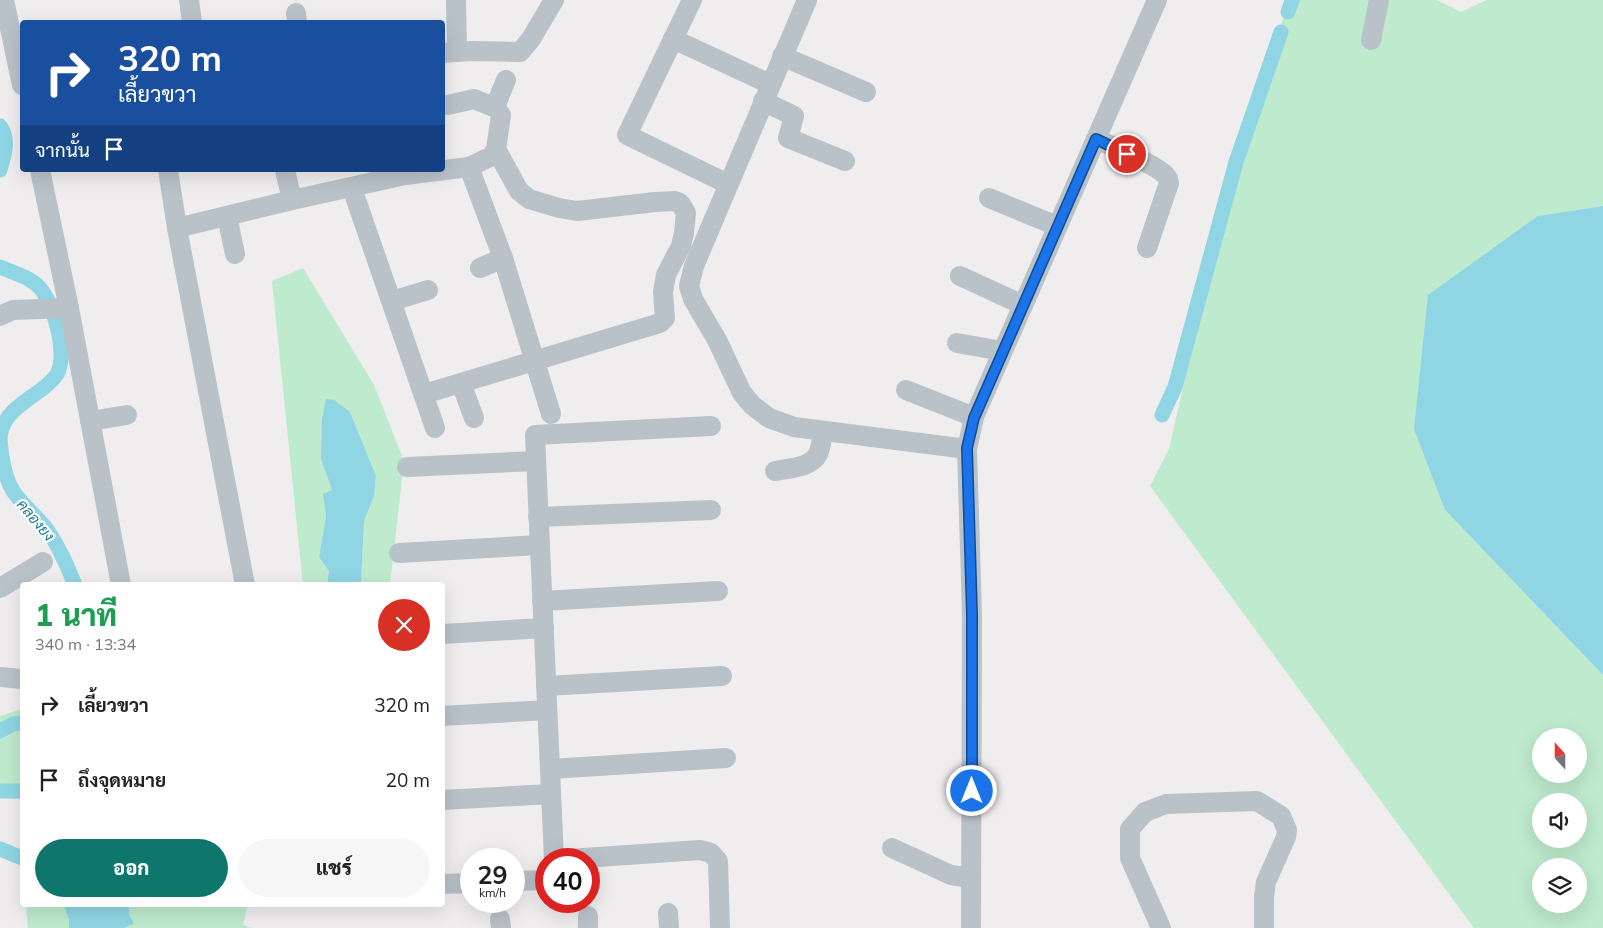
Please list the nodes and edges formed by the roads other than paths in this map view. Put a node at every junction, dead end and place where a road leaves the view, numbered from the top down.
1 (4, 0) edge
2 (189, 0) edge
3 (456, 0) edge
4 (554, 0) edge
5 (692, 0) edge
6 (806, 0) edge
7 (1157, 0) edge
8 (1379, 0) edge
9 (192, 20) edge
10 (673, 39) junction
11 (1371, 40) dead end
12 (450, 52) edge
13 (782, 56) junction
14 (20, 74) edge
15 (506, 80) dead end
16 (766, 92) junction
17 (866, 92) dead end
18 (448, 105) dead end
19 (495, 107) junction
20 (1096, 139) junction
21 (496, 149) junction
22 (845, 161) dead end
23 (469, 167) junction
24 (445, 169) edge
25 (40, 172) edge
26 (168, 172) edge
27 (285, 172) edge
28 (405, 172) edge
29 (728, 184) junction
30 (352, 188) junction
31 (989, 198) dead end
32 (292, 200) junction
33 (227, 216) junction
34 (1057, 226) junction
35 (177, 228) junction
36 (1147, 248) dead end
37 (235, 254) dead end
38 (503, 258) junction
39 (480, 268) dead end
40 (960, 276) dead end
41 (428, 290) dead end
42 (392, 301) junction
43 (1023, 305) junction
44 (65, 308) junction
45 (0, 316) edge
46 (957, 343) dead end
47 (1002, 351) junction
48 (534, 362) junction
49 (461, 383) junction
50 (906, 390) dead end
51 (424, 394) junction
52 (551, 414) dead end
53 (128, 415) dead end
54 (474, 418) dead end
55 (974, 418) junction
56 (90, 421) junction
57 (711, 426) dead end
58 (435, 428) dead end
59 (824, 431) junction
60 (967, 448) junction
61 (536, 460) junction
62 (408, 467) dead end
63 (775, 471) dead end
64 (711, 510) dead end
65 (538, 517) junction
66 (540, 545) junction
67 (399, 553) dead end
68 (43, 562) dead end
69 (120, 582) edge
70 (244, 582) edge
71 (0, 588) edge
72 (718, 591) dead end
73 (542, 601) junction
74 (544, 628) junction
75 (445, 634) edge
76 (722, 676) dead end
77 (0, 677) edge
78 (20, 679) edge
79 (546, 686) junction
80 (547, 710) junction
81 (445, 716) edge
82 (726, 758) dead end
83 (550, 769) junction
84 (551, 794) junction
85 (445, 800) edge
86 (553, 848) edge
87 (892, 848) dead end
88 (600, 857) edge
89 (971, 878) junction
90 (460, 883) edge
91 (445, 884) edge
92 (720, 928) edge
93 (971, 928) edge
94 (1161, 928) edge
95 (1264, 928) edge

1 - 14 street
2 - 9 street
3 - 12 street
4 - 12 street
5 - 10 street
6 - 13 street
7 - 20 street
8 - 11 street
10 - 16 street
10 - 29 street
13 - 16 street
13 - 17 street
15 - 19 street
16 - 22 street
16 - 29 street
18 - 19 street
19 - 21 street
20 - 34 street
20 - 36 street
21 - 23 street
21 - 48 street
23 - 24 street
23 - 38 street
25 - 44 street
26 - 35 street
27 - 32 street
28 - 30 street
29 - 59 street
30 - 32 street
30 - 42 street
31 - 34 street
32 - 33 street
33 - 35 street
33 - 37 street
34 - 43 street
35 - 70 street
38 - 39 street
38 - 48 street
40 - 43 street
41 - 42 street
42 - 51 street
43 - 47 street
44 - 45 street
44 - 56 street
46 - 47 street
47 - 55 street
48 - 49 street
48 - 52 street
49 - 51 street
49 - 54 street
50 - 55 street
51 - 58 street
53 - 56 street
55 - 60 street
56 - 69 street
57 - 61 street
59 - 60 street
59 - 63 street
60 - 89 street
61 - 62 street
61 - 65 street
64 - 65 street
65 - 66 street
66 - 67 street
66 - 73 street
68 - 71 street
72 - 73 street
73 - 74 street
74 - 75 street
74 - 79 street
76 - 79 street
77 - 78 street
79 - 80 street
80 - 81 street
80 - 83 street
82 - 83 street
83 - 84 street
84 - 85 street
84 - 86 street
87 - 89 street
88 - 92 street
89 - 93 street
90 - 91 street
94 - 95 street

